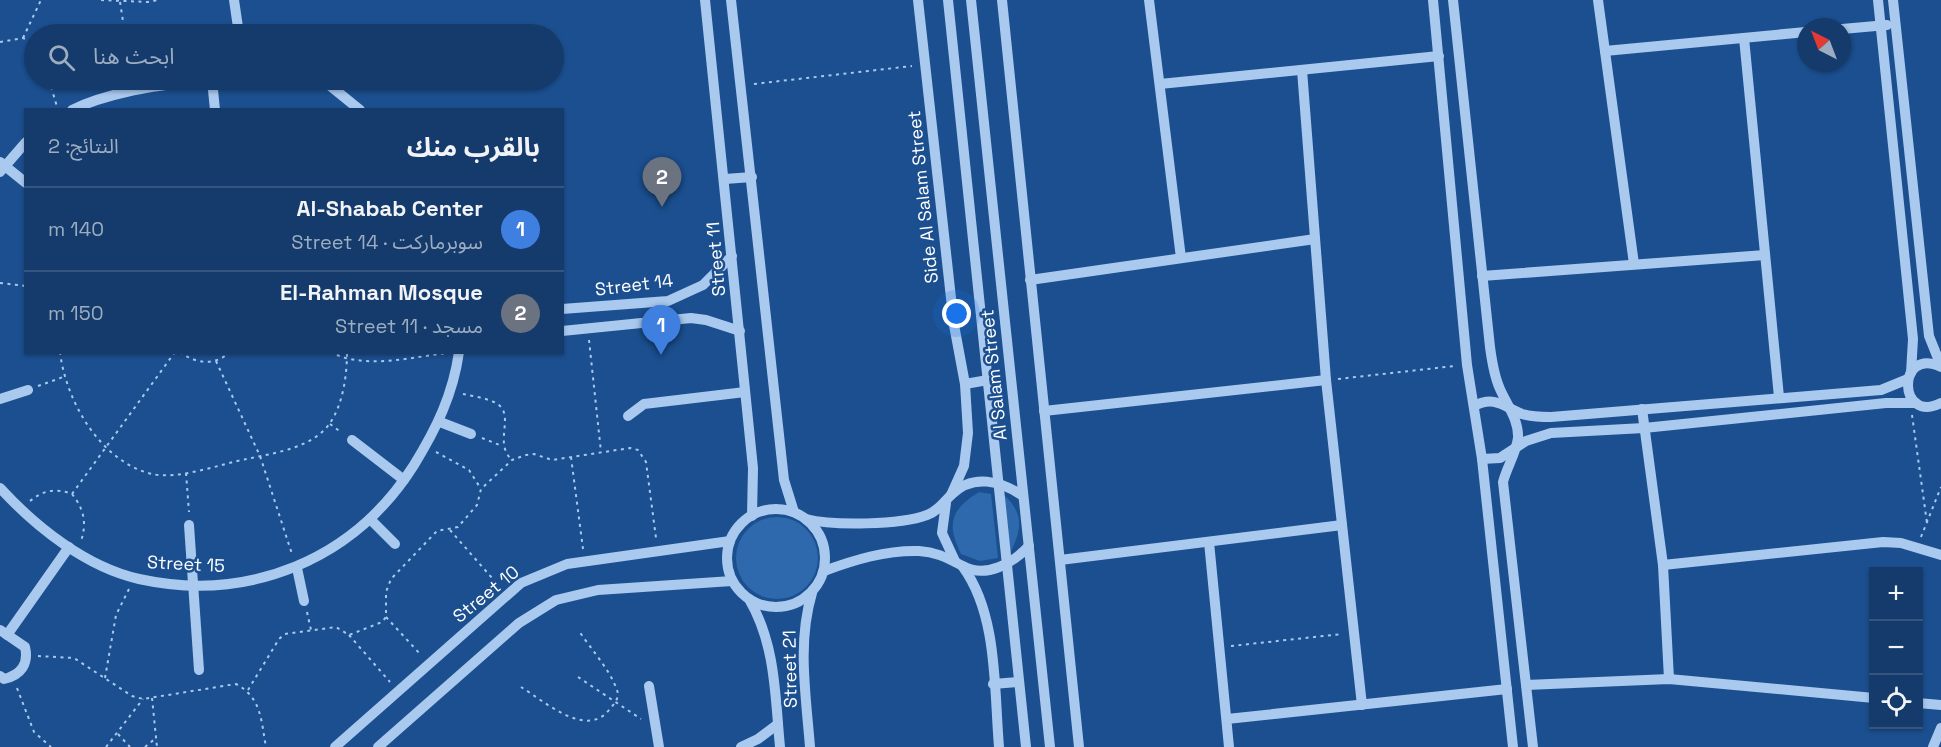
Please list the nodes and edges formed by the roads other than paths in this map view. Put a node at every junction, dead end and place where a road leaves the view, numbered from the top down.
1 (234, 0) edge
2 (705, 0) edge
3 (731, 0) edge
4 (918, 0) edge
5 (948, 0) edge
6 (971, 0) edge
7 (1002, 0) edge
8 (1149, 0) edge
9 (1433, 0) edge
10 (1454, 0) edge
11 (1598, 0) edge
12 (1878, 0) edge
13 (1893, 0) edge
14 (238, 24) edge
15 (1896, 24) junction
16 (1880, 26) junction
17 (1851, 28) edge
18 (1797, 33) edge
19 (1744, 38) junction
20 (1605, 51) junction
21 (1439, 56) junction
22 (1302, 70) junction
23 (1160, 84) junction
24 (119, 90) edge
25 (213, 90) edge
26 (335, 90) edge
27 (76, 108) edge
28 (215, 108) edge
29 (358, 108) edge
30 (24, 143) edge
31 (2, 166) edge
32 (752, 177) junction
33 (725, 179) junction
34 (24, 182) edge
35 (1315, 239) junction
36 (1765, 255) junction
37 (732, 256) junction
38 (1181, 258) junction
39 (1634, 264) junction
40 (1482, 276) junction
41 (1030, 280) junction
42 (564, 309) edge
43 (564, 331) edge
44 (740, 331) junction
45 (459, 354) edge
46 (1941, 367) edge
47 (1909, 376) junction
48 (988, 380) junction
49 (1326, 380) junction
50 (965, 384) junction
51 (28, 390) road end
52 (746, 392) junction
53 (1779, 397) junction
54 (0, 399) edge
55 (1913, 403) junction
56 (1939, 405) edge
57 (1474, 406) junction
58 (1508, 406) junction
59 (1642, 409) junction
60 (1044, 411) junction
61 (628, 416) dead end
62 (440, 422) junction
63 (1644, 428) junction
64 (471, 434) road end
65 (352, 440) road end
66 (1516, 449) junction
67 (1482, 459) junction
68 (404, 480) junction
69 (998, 482) junction
70 (0, 488) edge
71 (1023, 496) junction
72 (949, 499) junction
73 (794, 512) junction
74 (752, 516) junction
75 (370, 519) junction
76 (806, 519) junction
77 (189, 525) road end
78 (1342, 525) junction
79 (730, 541) junction
80 (1209, 542) junction
81 (395, 544) dead end
82 (1029, 546) junction
83 (72, 548) junction
84 (1941, 555) edge
85 (1060, 560) junction
86 (959, 564) junction
87 (1663, 565) junction
88 (1005, 566) junction
89 (297, 568) junction
90 (824, 571) junction
91 (732, 581) junction
92 (194, 585) junction
93 (813, 591) junction
94 (748, 599) junction
95 (304, 601) road end
96 (3, 633) edge
97 (199, 670) dead end
98 (0, 676) edge
99 (1669, 679) junction
100 (1019, 682) junction
101 (993, 684) junction
102 (1526, 685) junction
103 (649, 686) dead end
104 (1507, 690) junction
105 (1869, 698) edge
106 (1923, 703) edge
107 (1362, 705) junction
108 (1941, 705) edge
109 (1227, 719) junction
110 (778, 724) junction
111 (1941, 728) edge
112 (335, 747) edge
113 (378, 747) edge
114 (659, 747) edge
115 (741, 747) edge
116 (780, 747) edge
117 (810, 747) edge
118 (999, 747) edge
119 (1026, 747) edge
120 (1050, 747) edge
121 (1079, 747) edge
122 (1229, 747) edge
123 (1513, 747) edge
124 (1533, 747) edge
125 (1933, 747) edge

1 - 14 street
2 - 33 street, Street 11
3 - 32 street
4 - 50 street, Side Al Salam Street
5 - 48 street, Al Salam Street
6 - 71 street, Al Salam Street
7 - 41 street
8 - 23 street
9 - 21 street
10 - 40 street
11 - 20 street
12 - 16 street
13 - 15 street
15 - 16 street
15 - 46 street
16 - 17 street
16 - 47 street
18 - 19 street
19 - 20 street
19 - 36 street
20 - 39 street
21 - 22 street
21 - 57 street
22 - 23 street
22 - 35 street
23 - 38 street
24 - 27 street
25 - 28 street
26 - 29 street
30 - 31 street
31 - 34 street
32 - 33 street
32 - 73 street
33 - 37 street, Street 11
35 - 38 street
35 - 49 street
36 - 39 street
36 - 53 street
37 - 42 street, Street 14
37 - 44 street, Street 11
38 - 41 street
39 - 40 street
40 - 58 street
41 - 60 street
43 - 44 street, Street 14
44 - 52 street, Street 11
45 - 62 street, Street 15
46 - 47 street
47 - 53 street
47 - 55 street
48 - 50 street
48 - 69 street, Al Salam Street
49 - 60 street
49 - 78 street
50 - 72 street, Side Al Salam Street
51 - 54 street
52 - 61 street
52 - 74 street, Street 11
53 - 59 street
55 - 56 street
55 - 63 street
57 - 58 street
57 - 67 street
58 - 59 street
58 - 66 street
59 - 63 street
60 - 85 street
62 - 64 street
62 - 68 street, Street 15
63 - 66 street
63 - 87 street
65 - 68 street
66 - 67 street
66 - 102 street
67 - 104 street
68 - 75 street, Street 15
69 - 71 street
69 - 72 street
69 - 88 street, Al Salam Street
70 - 83 street, Street 15
71 - 82 street, Al Salam Street
72 - 76 street
72 - 86 street, Side Al Salam Street
73 - 74 street
73 - 76 street
74 - 79 street
75 - 81 street
75 - 89 street, Street 15
76 - 90 street
77 - 92 street
78 - 80 street
78 - 107 street
79 - 91 street
79 - 112 street, Street 10
80 - 85 street
80 - 109 street
82 - 88 street
82 - 120 street, Al Salam Street
83 - 92 street, Street 15
83 - 96 street
84 - 87 street
85 - 121 street
86 - 88 street
86 - 90 street
86 - 101 street
87 - 99 street
88 - 100 street, Al Salam Street
89 - 92 street, Street 15
89 - 95 street
90 - 93 street
91 - 94 street
91 - 113 street
92 - 97 street
93 - 94 street
93 - 117 street, Street 21
94 - 110 street, Street 21
96 - 98 street
99 - 102 street
99 - 105 street
100 - 101 street
100 - 119 street, Al Salam Street
101 - 118 street
102 - 124 street
103 - 114 street
104 - 107 street
104 - 123 street
106 - 108 street
107 - 109 street
109 - 122 street
110 - 115 street
110 - 116 street, Street 21
111 - 125 street

